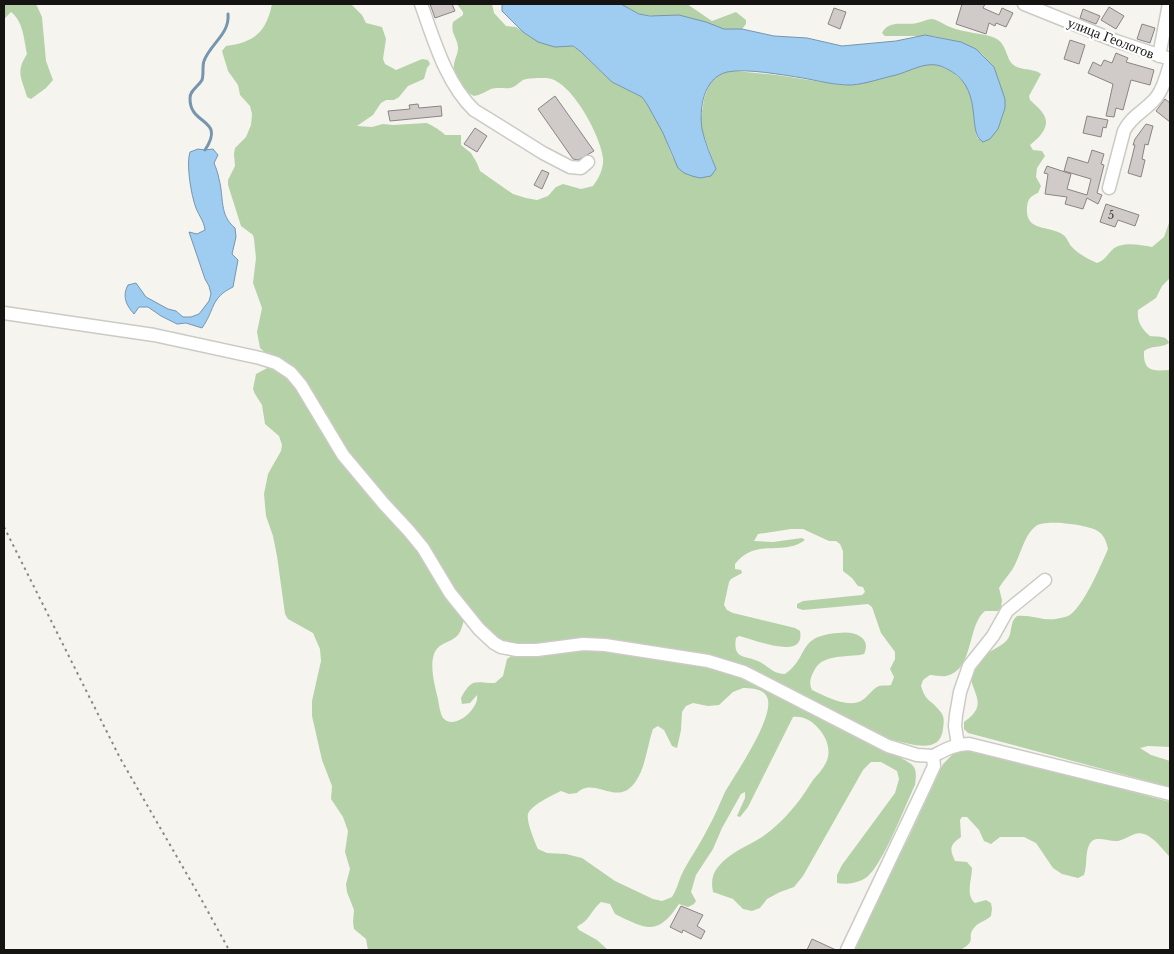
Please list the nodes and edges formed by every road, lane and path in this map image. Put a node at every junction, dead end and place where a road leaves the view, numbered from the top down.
1 (421, 4) edge
2 (1024, 4) edge
3 (1169, 4) edge
4 (1165, 58) edge
5 (1170, 64) edge
6 (588, 162) dead end
7 (1109, 188) dead end
8 (4, 313) edge
9 (4, 527) edge
10 (1045, 580) dead end
11 (958, 745) junction
12 (933, 756) junction
13 (1170, 794) edge
14 (229, 950) edge
15 (847, 950) edge

1 - 6 street
2 - 4 street, улица Геологов
3 - 4 street
5 - 7 street
8 - 12 street
9 - 14 path
10 - 11 street
11 - 12 street
11 - 13 street
12 - 15 street

